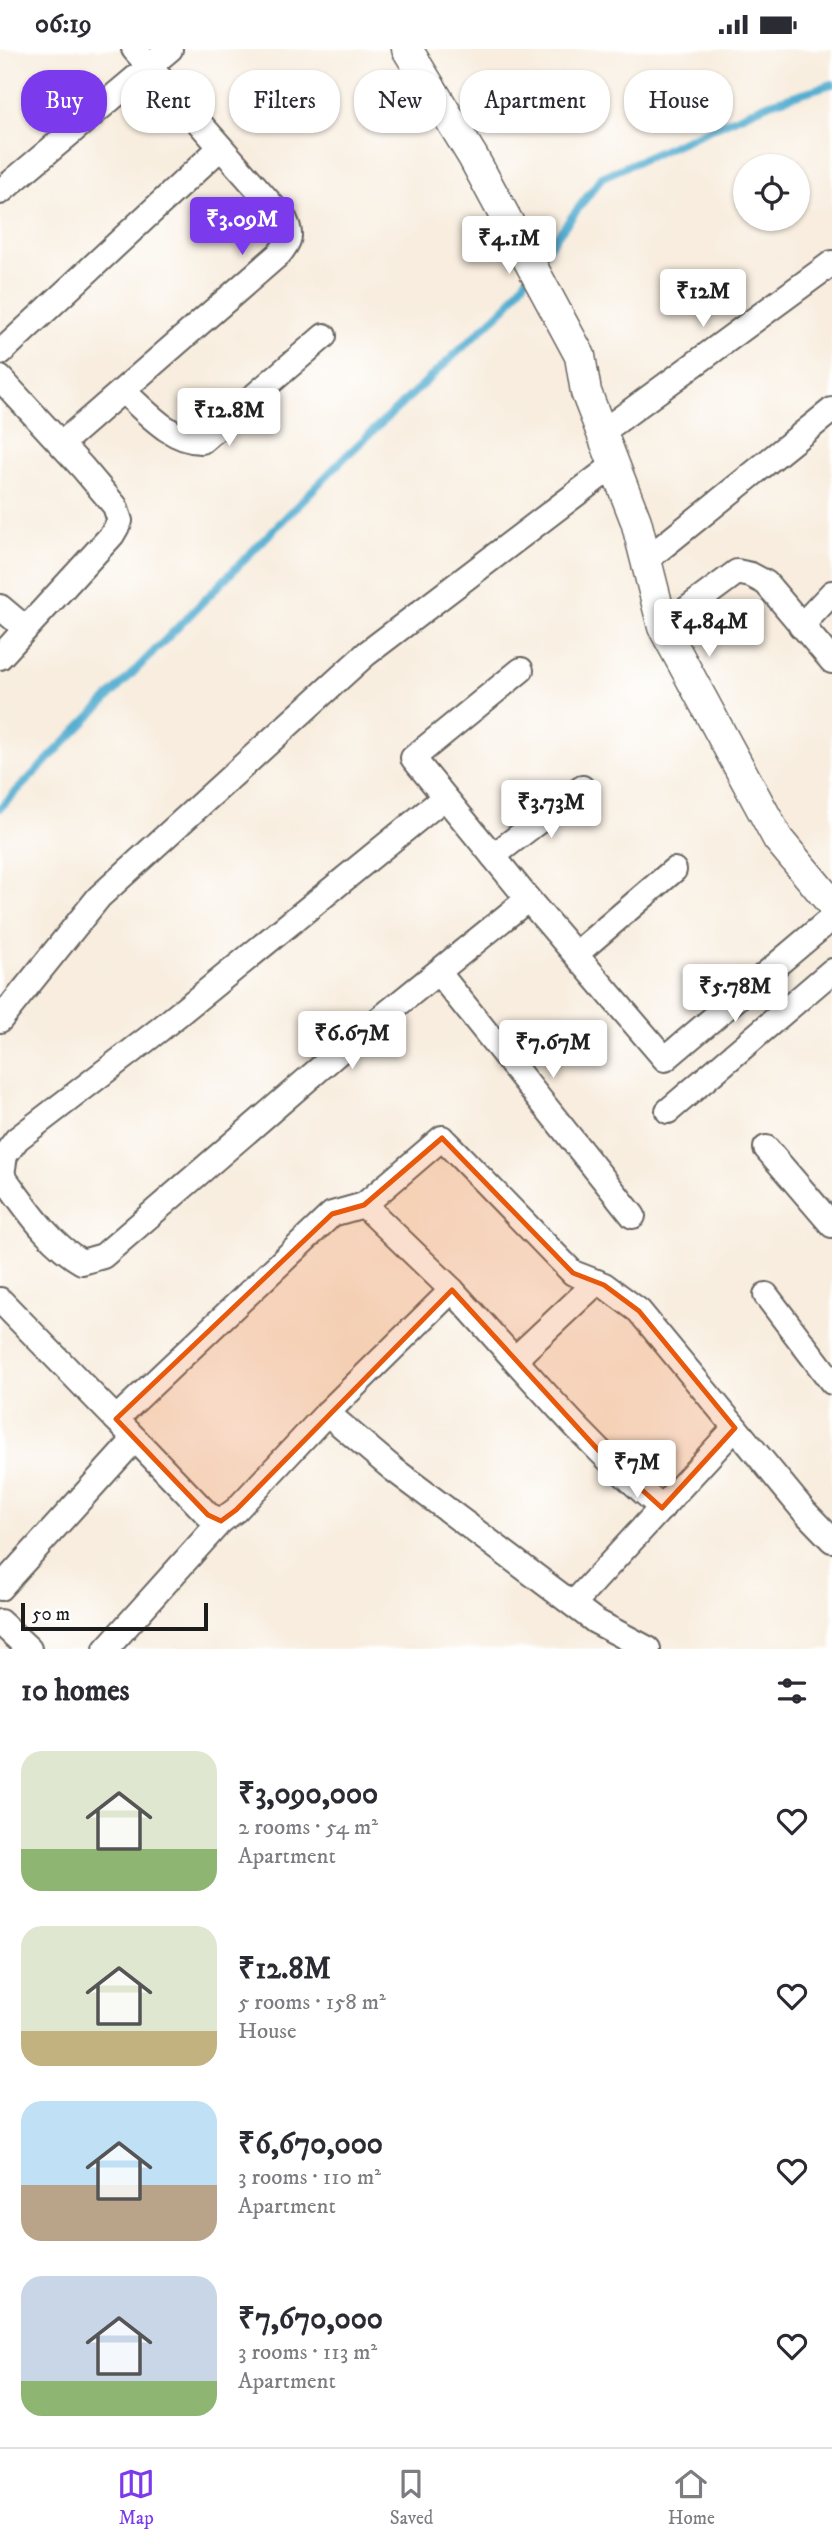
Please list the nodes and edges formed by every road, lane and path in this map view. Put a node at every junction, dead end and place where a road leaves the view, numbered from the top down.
1 (170, 49) edge
2 (407, 49) edge
3 (141, 57) edge
4 (220, 148) junction
5 (0, 192) edge
6 (832, 263) edge
7 (324, 337) dead end
8 (0, 353) edge
9 (0, 378) edge
10 (123, 391) junction
11 (832, 410) edge
12 (598, 424) junction
13 (61, 444) junction
14 (614, 465) junction
15 (646, 560) junction
16 (832, 593) edge
17 (0, 607) edge
18 (801, 626) junction
19 (663, 627) junction
20 (25, 628) junction
21 (0, 657) edge
22 (832, 661) edge
23 (522, 670) dead end
24 (582, 787) dead end
25 (445, 797) junction
26 (493, 856) junction
27 (674, 870) dead end
28 (528, 899) junction
29 (832, 904) edge
30 (832, 918) edge
31 (790, 953) junction
32 (576, 954) junction
33 (438, 972) junction
34 (824, 977) edge
35 (0, 1020) edge
36 (668, 1111) dead end
37 (766, 1148) dead end
38 (364, 1205) junction
39 (632, 1216) dead end
40 (832, 1225) edge
41 (597, 1282) junction
42 (452, 1290) junction
43 (766, 1295) dead end
44 (0, 1300) edge
45 (515, 1359) junction
46 (832, 1382) edge
47 (327, 1413) junction
48 (116, 1419) junction
49 (735, 1428) junction
50 (135, 1439) junction
51 (662, 1508) junction
52 (221, 1521) junction
53 (832, 1540) edge
54 (0, 1588) edge
55 (573, 1604) junction
56 (0, 1622) edge
57 (29, 1649) edge
58 (106, 1649) edge
59 (648, 1649) edge

1 - 3 street
2 - 12 street
3 - 4 street
3 - 5 street
4 - 8 street
4 - 10 street
6 - 12 street
7 - 10 street
9 - 13 street
10 - 13 street
11 - 15 street
12 - 14 street
13 - 20 street
14 - 15 street
14 - 35 street
15 - 19 street
16 - 18 street
17 - 20 street
18 - 19 street
18 - 22 street
19 - 29 street
20 - 21 street
23 - 25 street
24 - 26 street
25 - 26 street
25 - 33 street
26 - 28 street
27 - 32 street
28 - 32 street
28 - 33 street
30 - 31 street
31 - 32 street
31 - 34 street
33 - 39 street
34 - 36 street
37 - 40 street
38 - 41 street
38 - 42 street
38 - 48 street
41 - 45 street
41 - 49 street
42 - 45 street
42 - 47 street
43 - 46 street
44 - 48 street
45 - 51 street
47 - 52 street
47 - 55 street
48 - 50 street
49 - 51 street
49 - 53 street
50 - 52 street
50 - 54 street
51 - 55 street
52 - 58 street
55 - 59 street
56 - 57 street

